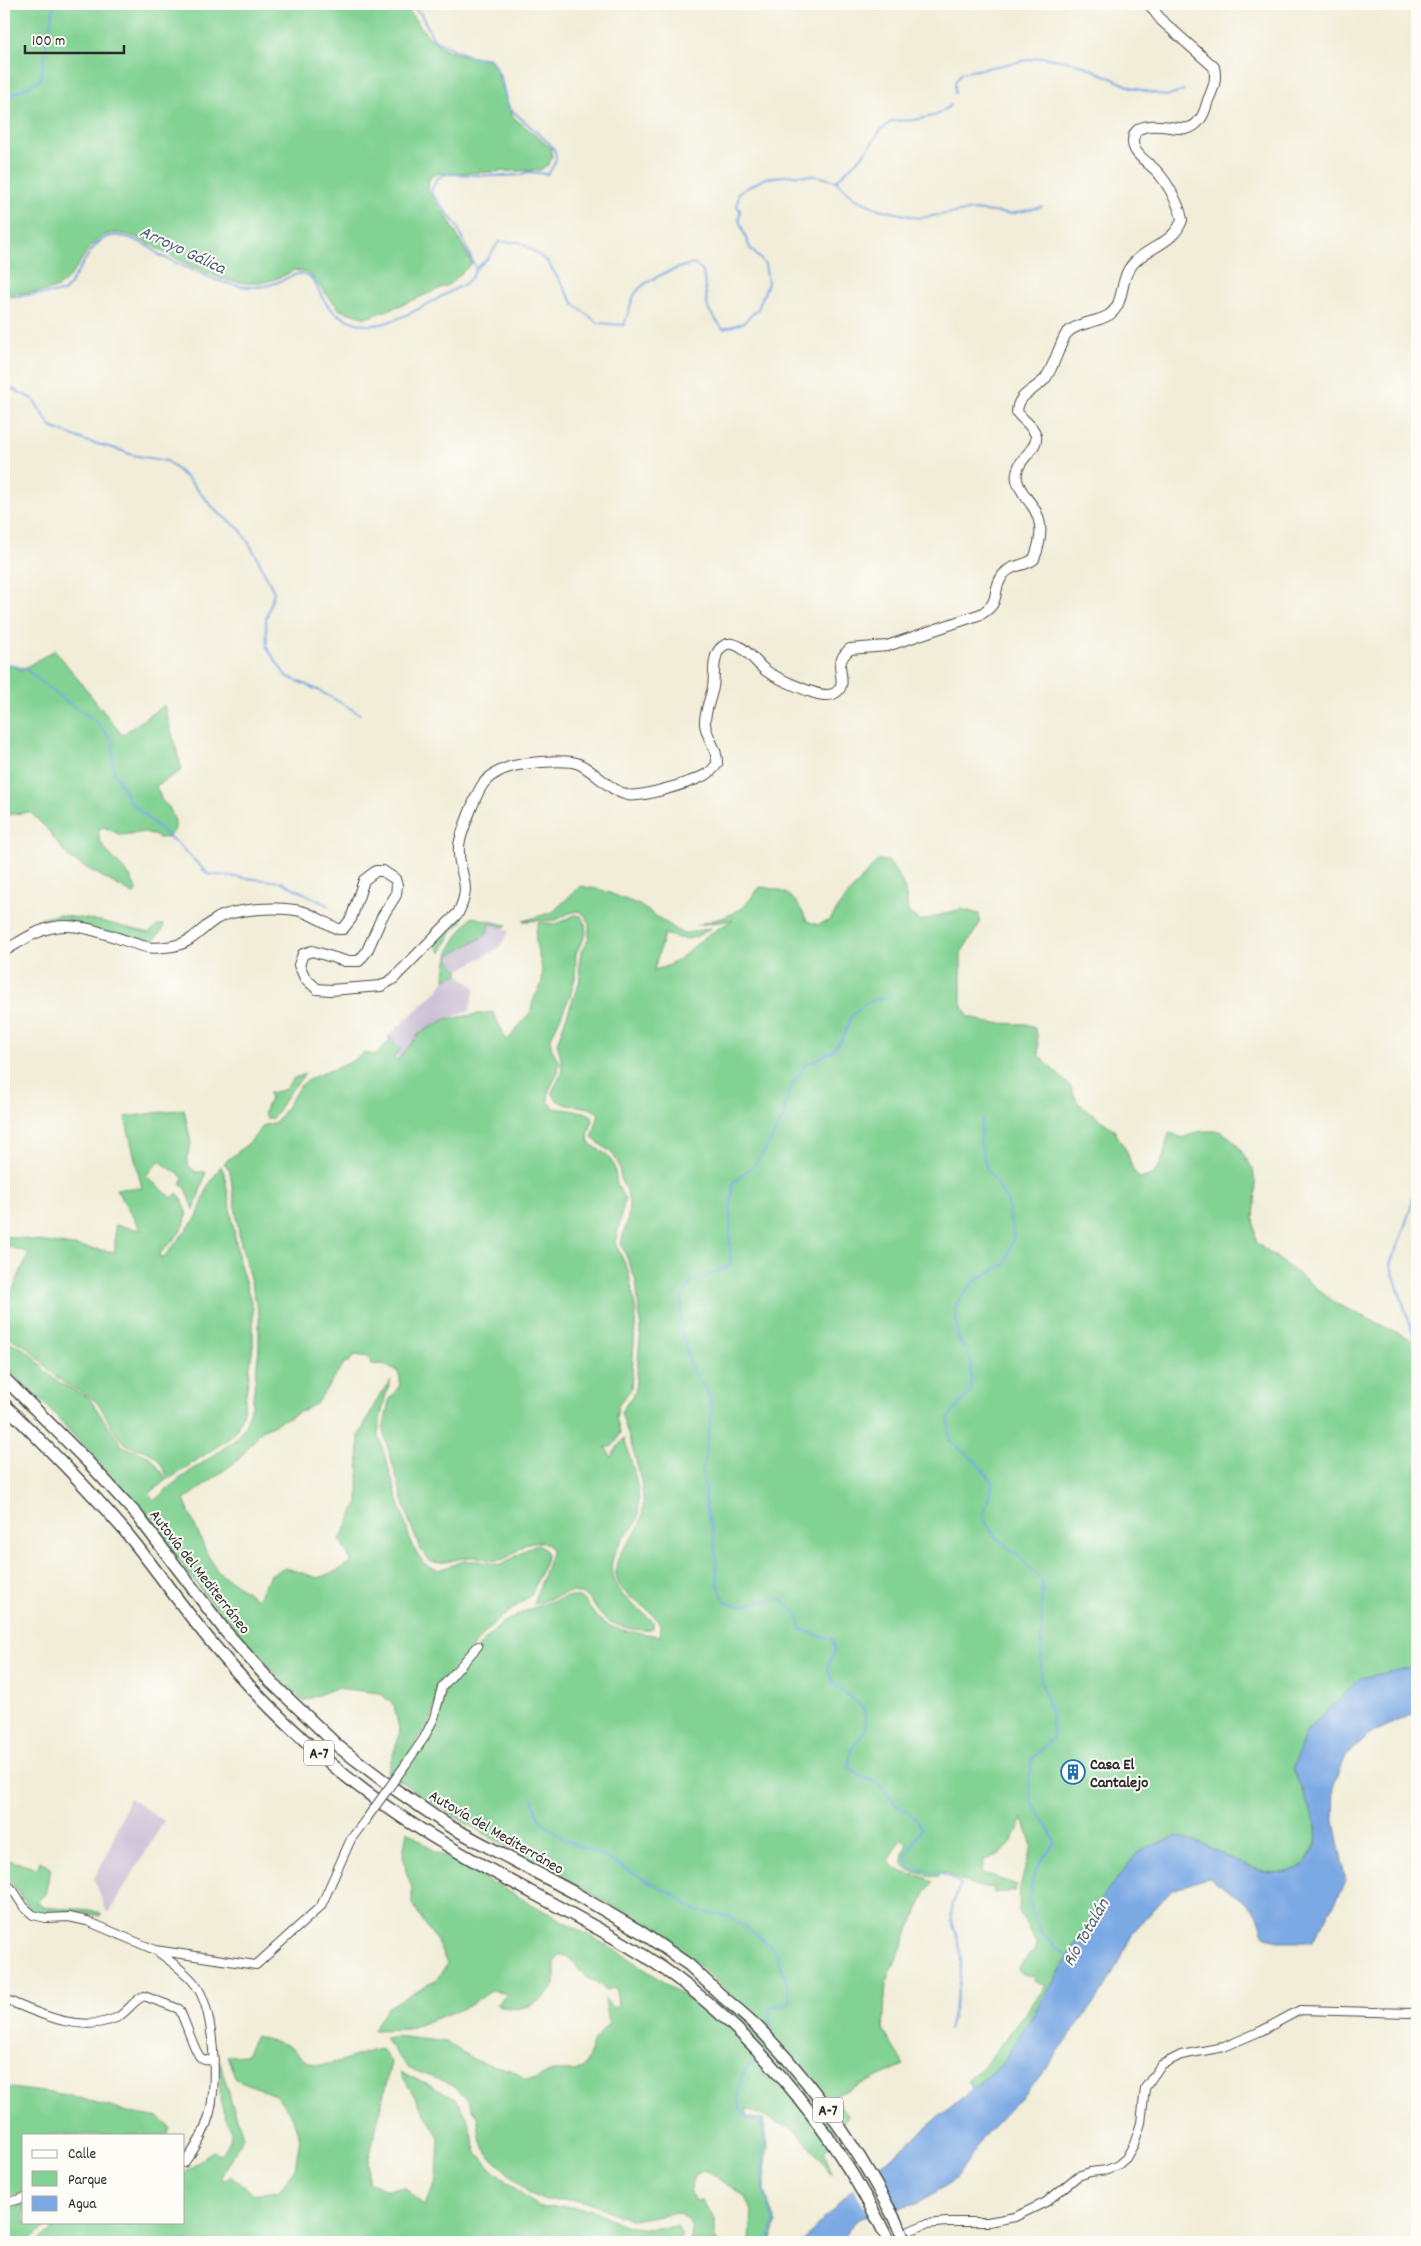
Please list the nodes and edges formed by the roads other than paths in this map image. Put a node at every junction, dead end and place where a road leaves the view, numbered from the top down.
1 (1149, 4) edge
2 (4, 951) edge
3 (4, 1378) edge
4 (4, 1404) edge
5 (478, 1646) dead end
6 (4, 1881) edge
7 (155, 1950) junction
8 (4, 1999) edge
9 (1417, 2011) edge
10 (214, 2060) junction
11 (185, 2162) edge
12 (22, 2198) edge
13 (4, 2203) edge
14 (889, 2242) edge
15 (893, 2242) edge
16 (906, 2242) edge

1 - 2 main road
3 - 16 highway, Autovía del Mediterráneo / A-7, bridge
4 - 14 highway, A-7
5 - 7 street, bridge
6 - 7 street
7 - 10 street
8 - 10 street
9 - 15 street
10 - 11 street
12 - 13 street

